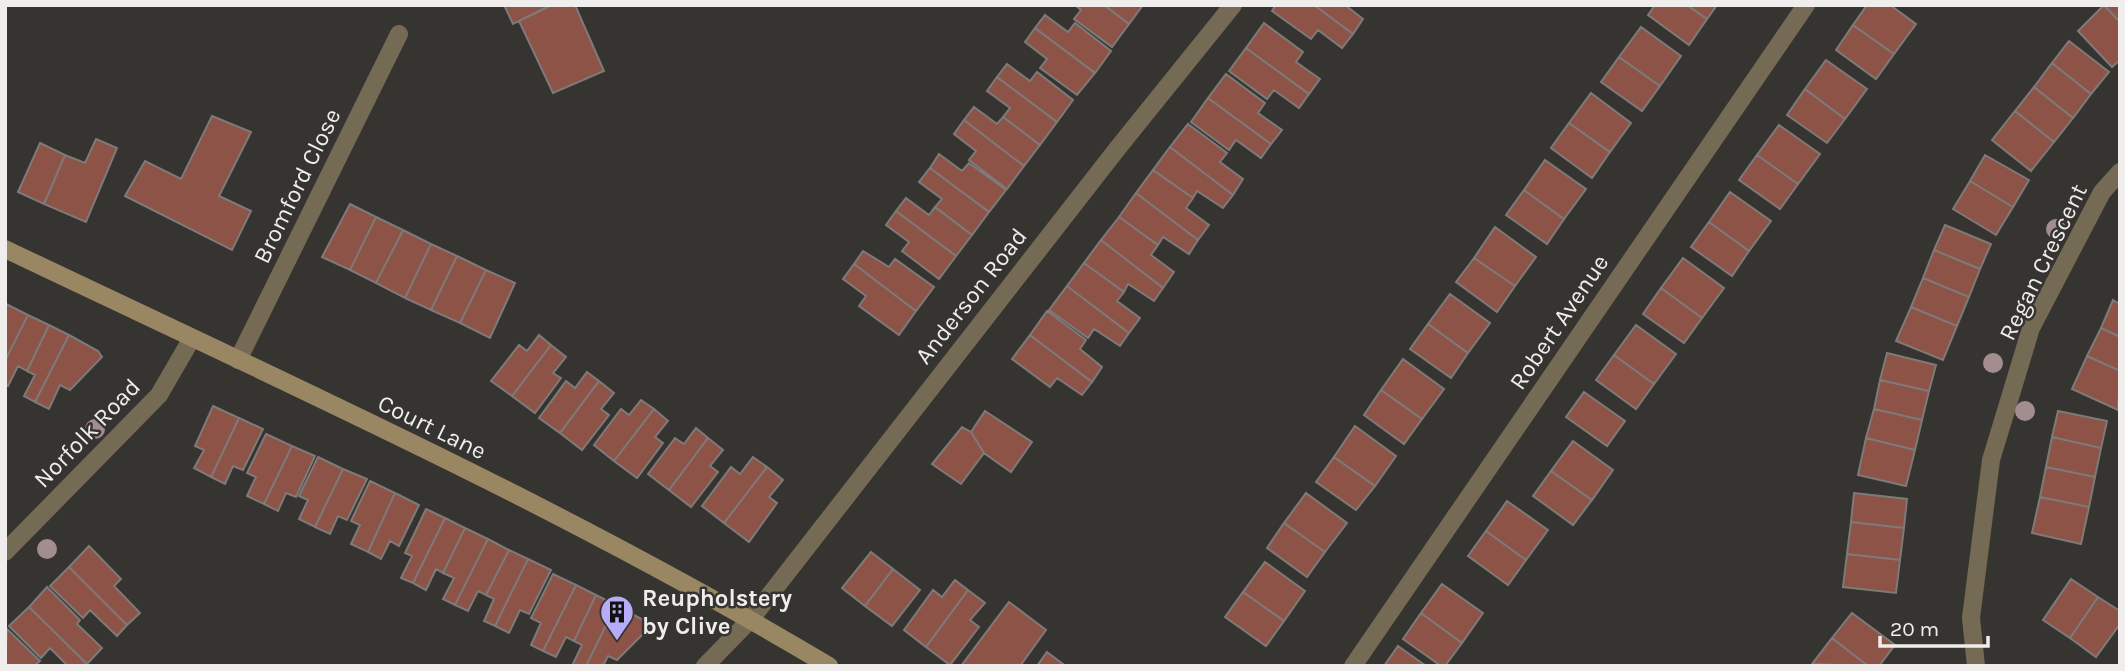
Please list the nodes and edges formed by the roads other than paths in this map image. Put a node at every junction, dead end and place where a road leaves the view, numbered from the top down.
1 (1233, 5) edge
2 (1805, 5) edge
3 (399, 34) dead end
4 (2120, 172) edge
5 (5, 249) edge
6 (192, 338) junction
7 (238, 360) junction
8 (5, 552) edge
9 (751, 619) junction
10 (705, 666) edge
11 (829, 666) edge
12 (1353, 666) edge
13 (1976, 666) edge

1 - 9 street, Anderson Road
2 - 12 street, Robert Avenue
3 - 7 street, Bromford Close
4 - 13 street, Regan Crescent
5 - 6 street, Court Lane
6 - 7 street, Court Lane
6 - 8 street, Norfolk Road
7 - 9 street, Court Lane
9 - 10 street, Anderson Road
9 - 11 street, Court Lane

